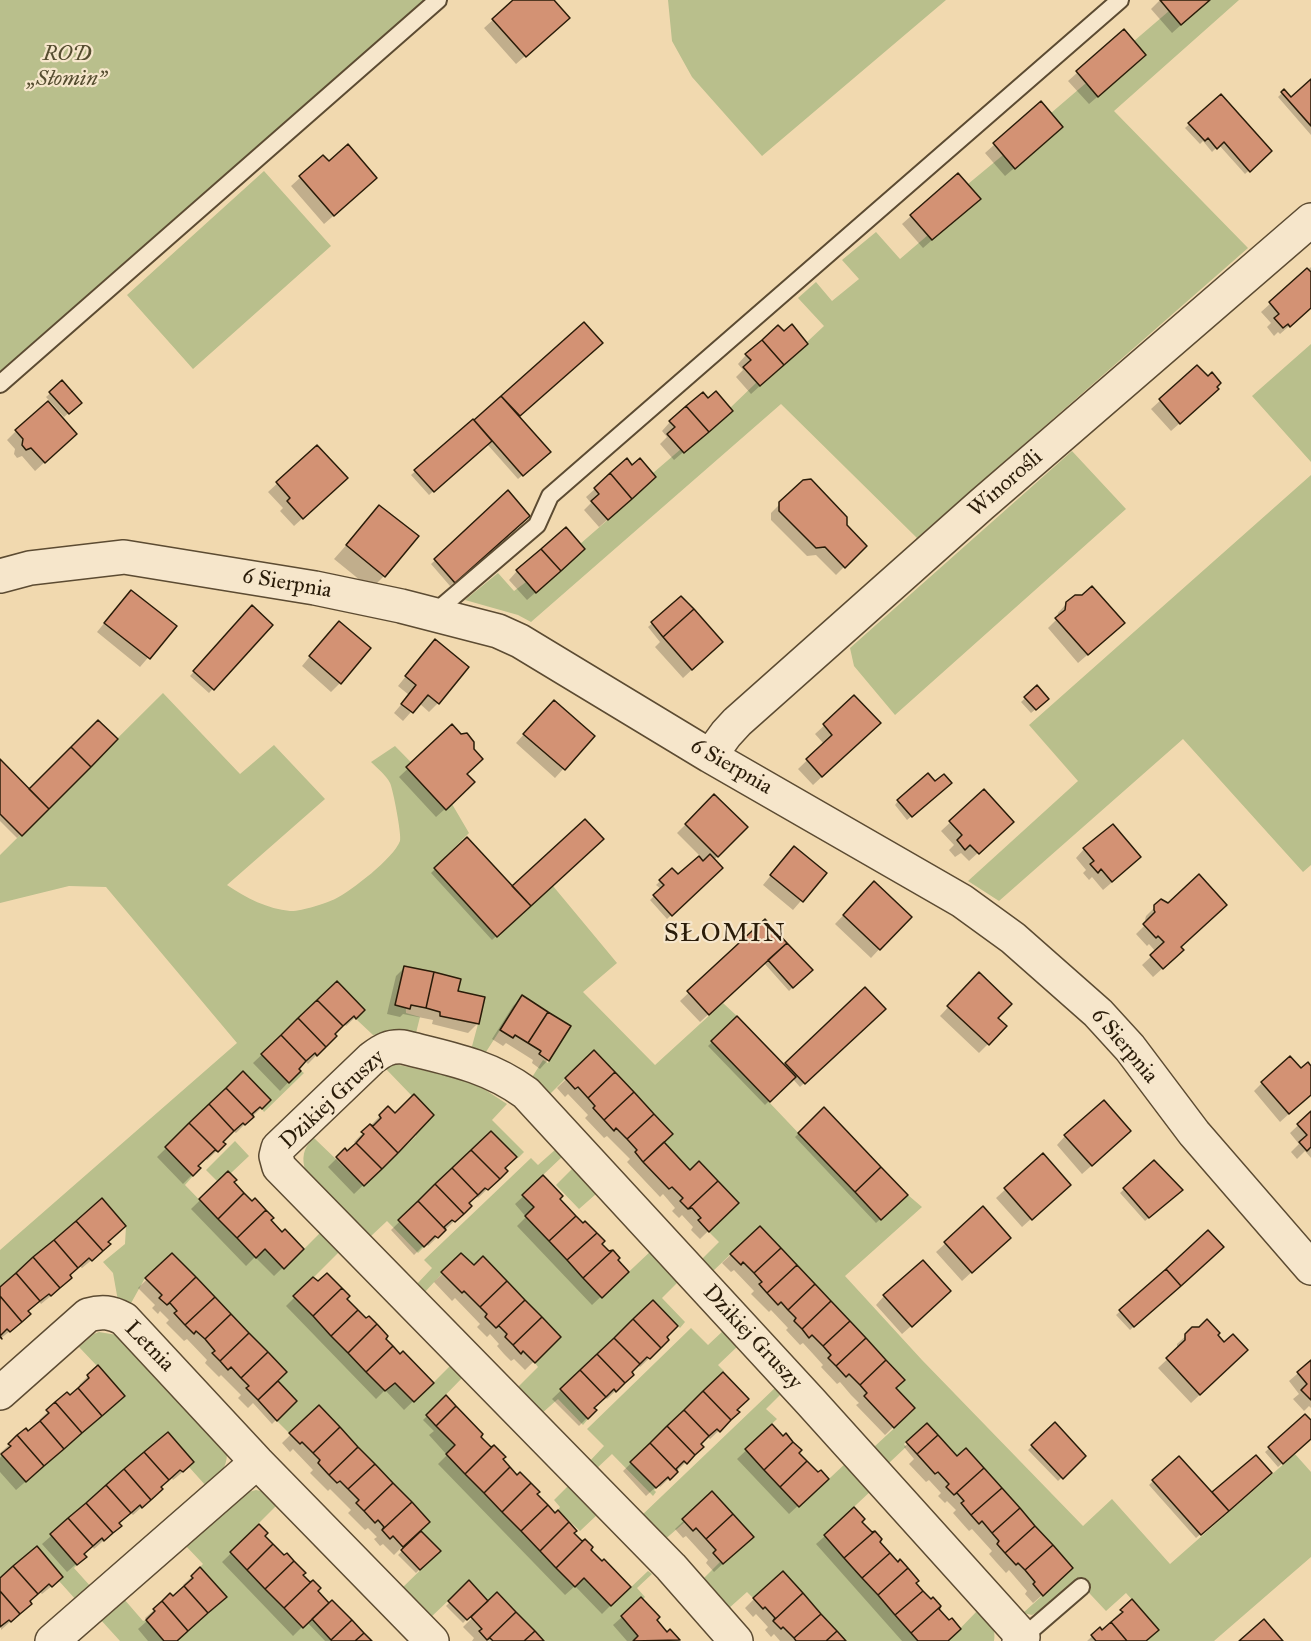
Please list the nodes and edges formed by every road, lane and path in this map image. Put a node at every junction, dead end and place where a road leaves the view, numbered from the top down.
1 (438, 0) edge
2 (1120, 0) edge
3 (1311, 220) edge
4 (0, 384) edge
5 (0, 576) edge
6 (433, 614) junction
7 (710, 756) junction
8 (1311, 1268) edge
9 (0, 1393) edge
10 (257, 1462) junction
11 (1081, 1587) dead end
12 (1021, 1639) edge
13 (52, 1641) edge
14 (432, 1641) edge
15 (736, 1641) edge

1 - 4 lane
2 - 6 lane
3 - 7 street, Winorośli
5 - 6 street, 6 Sierpnia
6 - 7 street, 6 Sierpnia
7 - 8 street, 6 Sierpnia
9 - 10 street, Letnia
10 - 13 street
10 - 14 street, Letnia
11 - 12 lane
12 - 15 street, Dzikiej Gruszy

